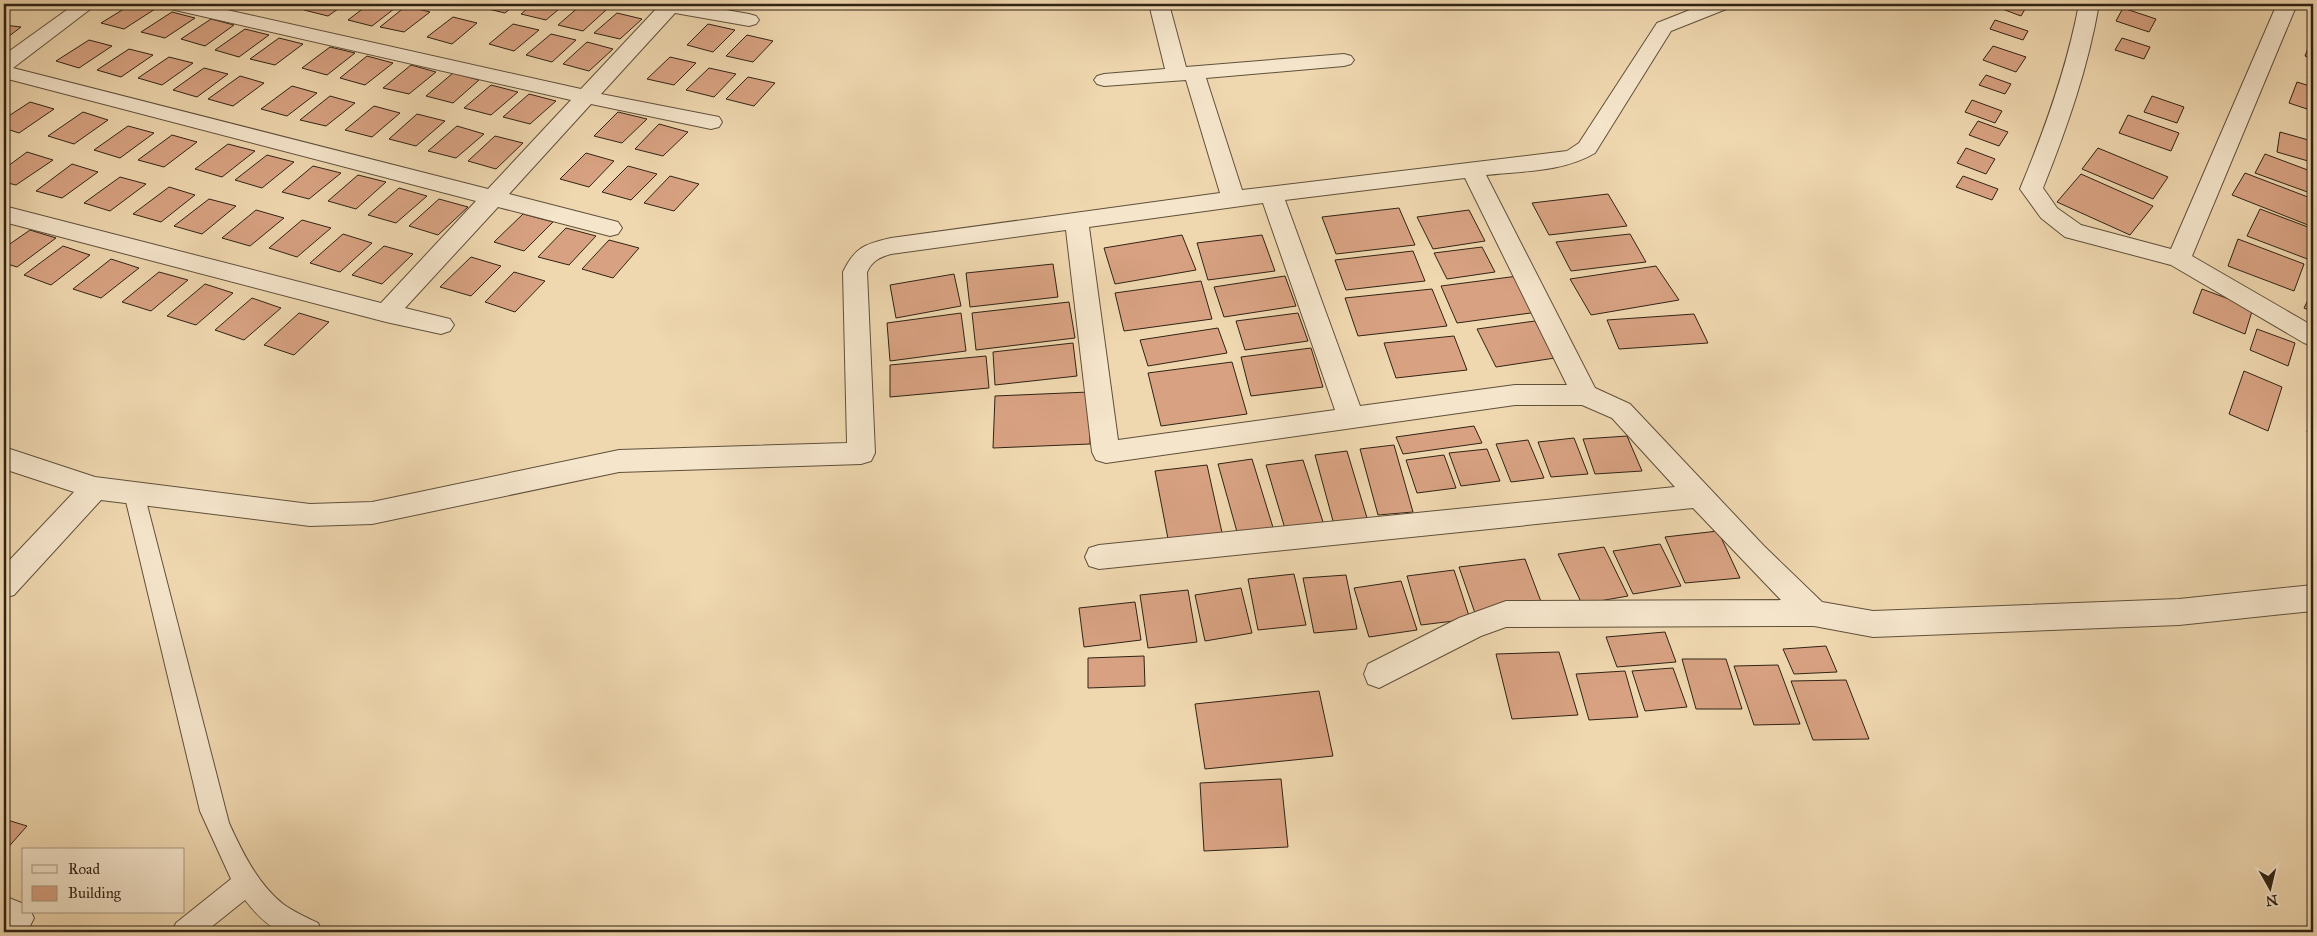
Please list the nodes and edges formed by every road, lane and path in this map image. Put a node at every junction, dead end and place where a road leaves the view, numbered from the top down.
1 (87, 4) edge
2 (175, 4) edge
3 (667, 4) edge
4 (1159, 4) edge
5 (1722, 4) edge
6 (2089, 4) edge
7 (2287, 4) edge
8 (749, 20) dead end
9 (1344, 60) dead end
10 (4, 65) edge
11 (4, 72) edge
12 (1186, 74) junction
13 (1104, 80) dead end
14 (586, 97) junction
15 (711, 122) dead end
16 (1472, 170) junction
17 (1271, 194) junction
18 (495, 197) junction
19 (1234, 200) junction
20 (4, 214) edge
21 (1076, 220) junction
22 (610, 228) dead end
23 (2179, 259) junction
24 (386, 313) junction
25 (441, 324) dead end
26 (2313, 337) edge
27 (1585, 395) junction
28 (1351, 418) junction
29 (4, 458) edge
30 (95, 488) junction
31 (134, 493) junction
32 (1701, 496) junction
33 (1099, 557) dead end
34 (4, 586) edge
35 (2313, 598) edge
36 (1814, 613) junction
37 (1379, 674) dead end
38 (248, 881) junction
39 (185, 932) edge
40 (309, 932) edge

1 - 10 street
2 - 14 street
3 - 8 street
3 - 14 street
4 - 12 street
5 - 16 street
6 - 23 street
7 - 23 street
9 - 12 street
11 - 18 street
12 - 13 street
12 - 19 street
14 - 15 street
14 - 18 street
16 - 17 street
16 - 27 street
17 - 19 street
17 - 28 street
18 - 22 street
18 - 24 street
19 - 21 street
20 - 24 street
21 - 28 street
21 - 31 street
23 - 26 street
24 - 25 street
27 - 28 street
27 - 32 street
29 - 30 street
30 - 31 street
30 - 34 street
31 - 38 lane
32 - 33 street
32 - 36 street
35 - 36 street
36 - 37 street
38 - 39 lane
38 - 40 lane

